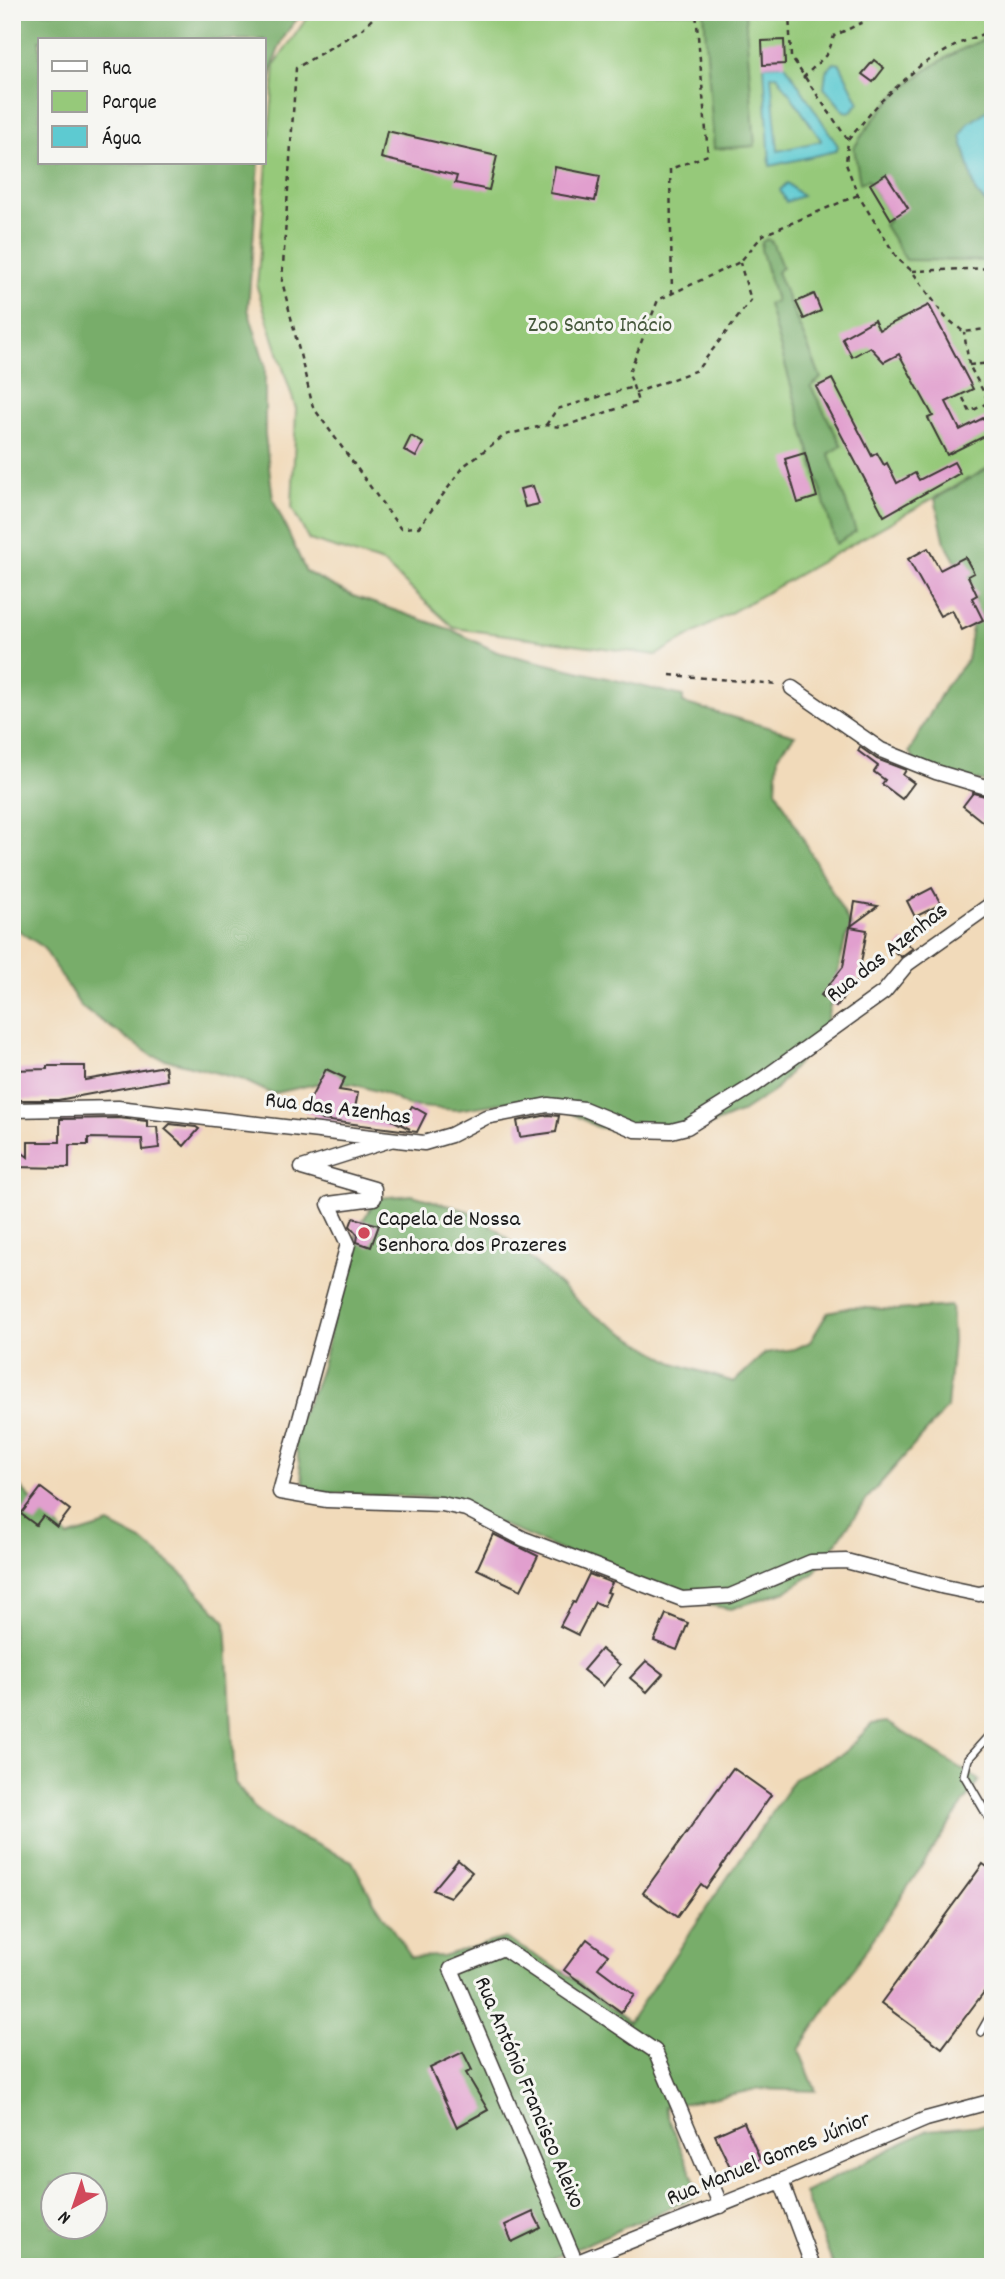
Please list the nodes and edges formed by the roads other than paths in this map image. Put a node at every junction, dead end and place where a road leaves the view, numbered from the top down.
1 (792, 688) road end
2 (993, 789) edge
3 (993, 903) edge
4 (12, 1110) edge
5 (390, 1140) junction
6 (993, 1591) edge
7 (993, 1731) edge
8 (993, 1825) edge
9 (993, 2011) edge
10 (981, 2032) dead end
11 (993, 2101) edge
12 (781, 2181) junction
13 (721, 2206) junction
14 (570, 2264) edge
15 (813, 2267) edge

1 - 2 street
3 - 5 street, Rua das Azenhas
4 - 5 street, Rua das Azenhas
5 - 6 street
7 - 8 lane
9 - 10 lane
11 - 12 street, Rua Manuel Gomes Júnior
12 - 13 street, Rua Manuel Gomes Júnior
12 - 15 street
13 - 14 street, Rua Manuel Gomes Júnior
13 - 14 street, Rua António Francisco Aleixo

